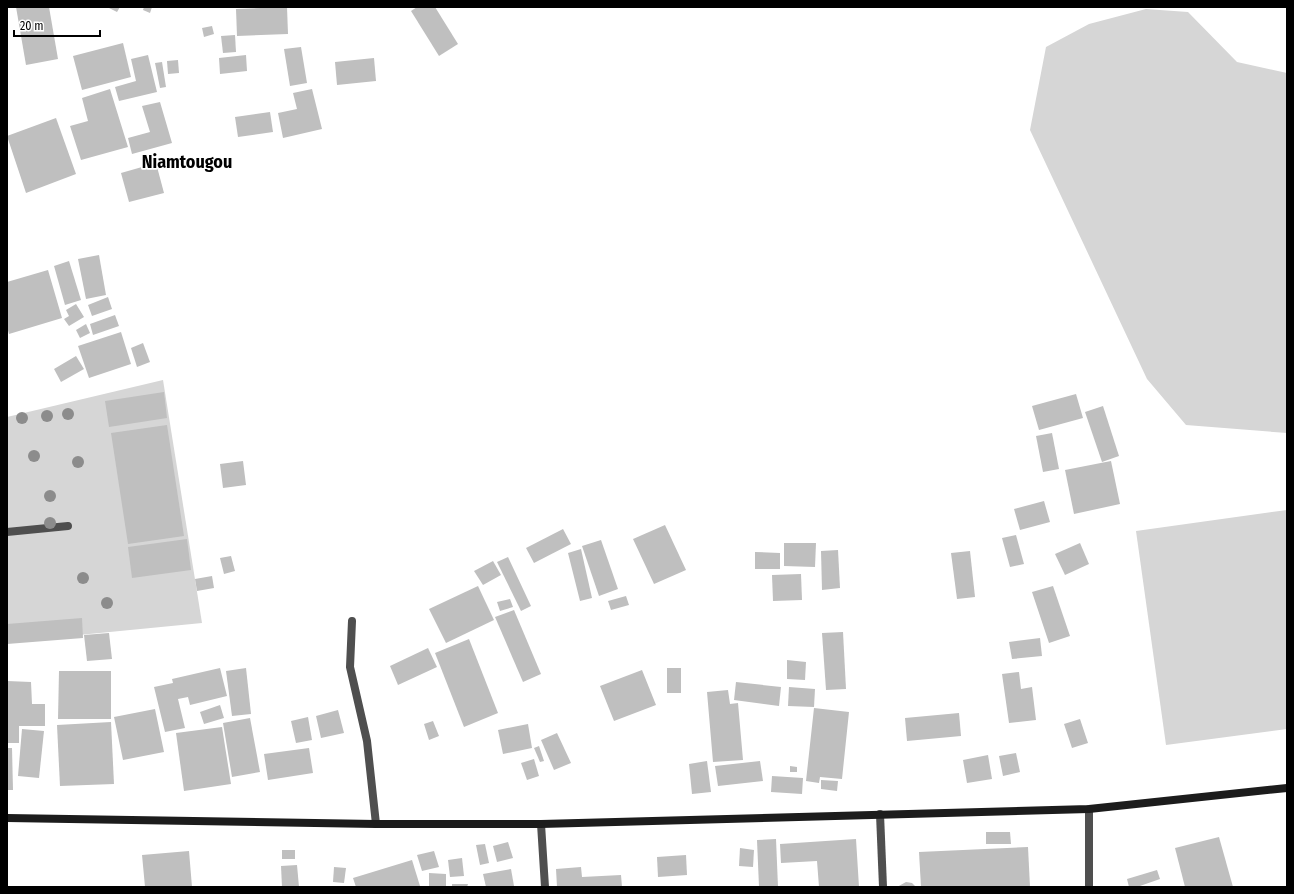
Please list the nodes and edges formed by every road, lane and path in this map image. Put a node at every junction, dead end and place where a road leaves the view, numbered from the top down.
1 (68, 526) dead end
2 (7, 532) edge
3 (352, 621) dead end
4 (1287, 788) edge
5 (1088, 809) junction
6 (880, 814) junction
7 (7, 818) edge
8 (376, 824) junction
9 (541, 824) junction
10 (545, 887) edge
11 (883, 887) edge
12 (1089, 887) edge

1 - 2 street
3 - 8 street
4 - 5 main road
5 - 6 main road
5 - 12 street
6 - 9 main road
6 - 11 street
7 - 8 main road
8 - 9 main road
9 - 10 street

